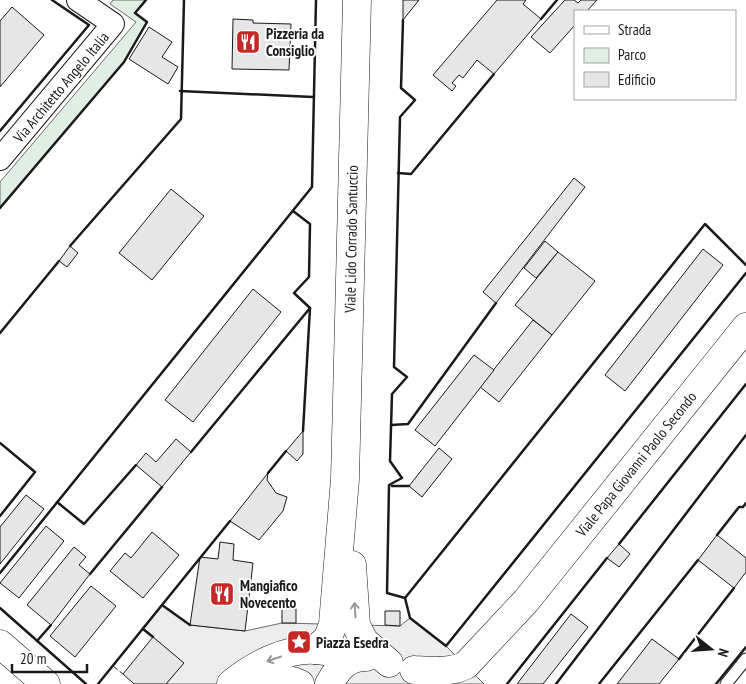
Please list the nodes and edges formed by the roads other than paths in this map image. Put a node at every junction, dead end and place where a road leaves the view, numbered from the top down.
1 (78, 0) edge
2 (357, 0) edge
3 (0, 159) edge
4 (746, 327) edge
5 (345, 479) junction
6 (526, 601) junction
7 (0, 644) edge
8 (324, 646) junction
9 (356, 657) junction
10 (746, 659) edge
11 (746, 671) edge
12 (412, 672) edge
13 (46, 684) edge
14 (231, 684) edge
15 (251, 684) edge
16 (300, 684) edge
17 (328, 684) edge
18 (476, 684) edge
19 (726, 684) edge
20 (736, 684) edge

1 - 3 street, Via Architetto Angelo Italia
2 - 5 street, Viale Lido Corrado Santuccio
4 - 6 street, Viale Papa Giovanni Paolo Secondo
5 - 8 street
12 -> 5 street
6 - 12 street
6 - 18 street
7 - 13 street
8 - 9 street
8 -> 14 street
8 - 17 street
9 - 12 street
9 - 17 street
10 - 19 lane
11 - 20 lane
15 - 16 street

